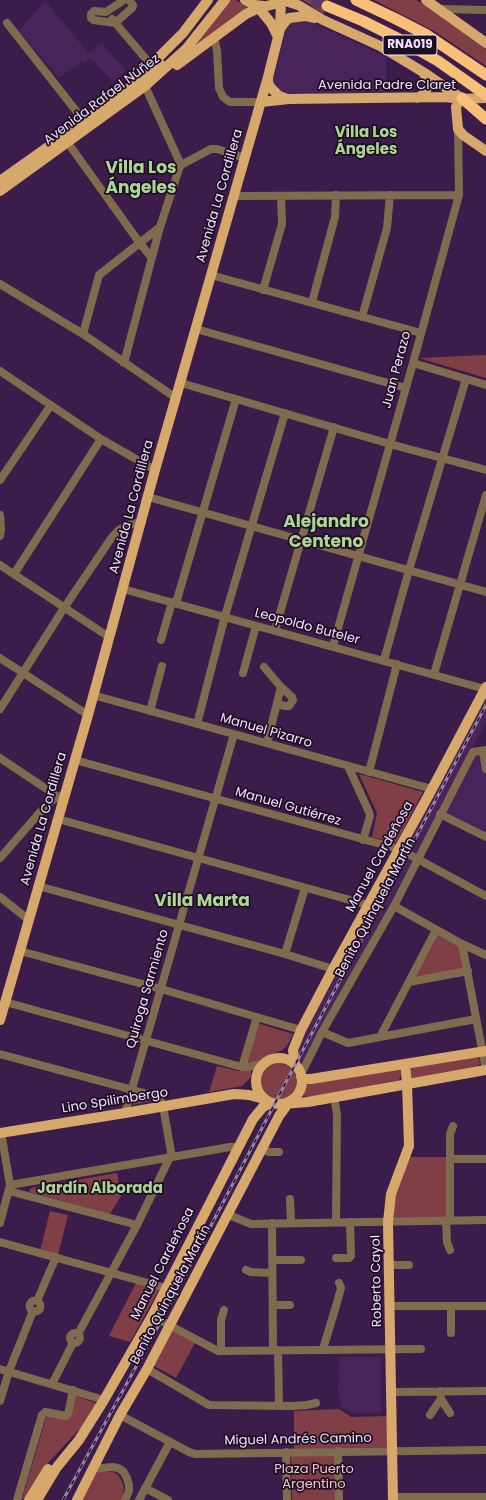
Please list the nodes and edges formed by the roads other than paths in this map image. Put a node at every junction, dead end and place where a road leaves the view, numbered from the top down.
1 (124, 0) edge
2 (129, 0) edge
3 (208, 0) edge
4 (217, 0) edge
5 (225, 0) edge
6 (245, 0) edge
7 (282, 0) edge
8 (356, 0) edge
9 (426, 0) edge
10 (260, 6) junction
11 (328, 6) tunnel mouth
12 (440, 9) junction
13 (486, 10) edge
14 (106, 12) junction
15 (269, 20) junction
16 (323, 20) junction
17 (235, 21) junction
18 (7, 23) dead end
19 (115, 23) junction
20 (279, 33) junction
21 (214, 37) junction
22 (486, 43) edge
23 (151, 65) junction
24 (423, 72) junction
25 (486, 75) edge
26 (268, 77) junction
27 (147, 84) junction
28 (117, 98) junction
29 (417, 98) junction
30 (289, 100) junction
31 (474, 100) edge
32 (260, 102) junction
33 (486, 120) edge
34 (84, 121) junction
35 (458, 128) junction
36 (68, 143) junction
37 (486, 151) edge
38 (244, 158) junction
39 (181, 165) junction
40 (1, 188) edge
41 (336, 195) junction
42 (390, 195) junction
43 (459, 195) junction
44 (234, 196) junction
45 (281, 196) junction
46 (160, 226) junction
47 (139, 242) junction
48 (151, 257) junction
49 (211, 275) junction
50 (0, 284) edge
51 (263, 290) junction
52 (312, 302) junction
53 (362, 317) junction
54 (196, 329) junction
55 (421, 333) junction
56 (83, 334) junction
57 (124, 363) junction
58 (413, 363) junction
59 (0, 371) edge
60 (466, 379) junction
61 (181, 383) junction
62 (486, 385) edge
63 (406, 388) junction
64 (176, 398) junction
65 (236, 398) junction
66 (51, 405) junction
67 (285, 413) junction
68 (334, 427) junction
69 (101, 439) junction
70 (390, 444) junction
71 (443, 459) junction
72 (155, 470) junction
73 (486, 470) edge
74 (0, 480) edge
75 (486, 495) edge
76 (148, 497) junction
77 (202, 513) junction
78 (0, 515) edge
79 (142, 522) junction
80 (251, 526) junction
81 (0, 536) edge
82 (301, 539) junction
83 (358, 555) junction
84 (0, 565) edge
85 (409, 570) junction
86 (14, 574) junction
87 (460, 584) junction
88 (123, 589) junction
89 (486, 592) edge
90 (174, 603) junction
91 (64, 608) junction
92 (225, 616) junction
93 (256, 626) junction
94 (274, 630) junction
95 (109, 637) junction
96 (161, 640) dead end
97 (333, 646) junction
98 (0, 658) edge
99 (384, 660) junction
100 (397, 664) junction
101 (162, 666) dead end
102 (264, 667) dead end
103 (22, 673) junction
104 (243, 673) dead end
105 (434, 674) junction
106 (281, 687) junction
107 (486, 688) edge
108 (93, 695) junction
109 (277, 704) junction
110 (0, 709) edge
111 (150, 711) junction
112 (88, 715) junction
113 (197, 724) junction
114 (234, 734) junction
115 (267, 743) junction
116 (484, 750) edge
117 (0, 758) edge
118 (75, 760) junction
119 (348, 766) junction
120 (486, 769) edge
121 (369, 772) junction
122 (432, 789) junction
123 (62, 798) junction
124 (216, 799) junction
125 (440, 814) junction
126 (58, 819) junction
127 (486, 838) edge
128 (363, 840) junction
129 (399, 850) junction
130 (0, 858) edge
131 (198, 859) junction
132 (417, 860) junction
133 (38, 886) junction
134 (305, 888) junction
135 (486, 896) edge
136 (0, 897) edge
137 (368, 905) junction
138 (394, 906) junction
139 (29, 920) junction
140 (179, 925) junction
141 (436, 930) junction
142 (462, 944) junction
143 (20, 951) junction
144 (285, 954) junction
145 (486, 955) edge
146 (333, 969) junction
147 (468, 971) junction
148 (409, 982) junction
149 (161, 989) junction
150 (5, 1002) junction
151 (257, 1017) junction
152 (476, 1019) junction
153 (0, 1020) edge
154 (301, 1030) junction
155 (322, 1032) junction
156 (380, 1037) junction
157 (296, 1040) junction
158 (146, 1041) junction
159 (484, 1051) edge
160 (0, 1054) edge
161 (275, 1058) junction
162 (264, 1063) junction
163 (405, 1064) junction
164 (295, 1065) junction
165 (242, 1067) junction
166 (486, 1070) edge
167 (257, 1074) junction
168 (301, 1076) junction
169 (407, 1083) junction
170 (132, 1090) junction
171 (234, 1094) junction
172 (262, 1096) junction
173 (334, 1096) junction
174 (286, 1104) junction
175 (163, 1106) junction
176 (125, 1113) junction
177 (253, 1119) junction
178 (453, 1126) dead end
179 (0, 1133) edge
180 (238, 1147) junction
181 (262, 1150) junction
182 (279, 1152) dead end
183 (170, 1157) junction
184 (486, 1158) edge
185 (451, 1159) junction
186 (9, 1188) junction
187 (290, 1199) dead end
188 (229, 1215) junction
189 (486, 1220) edge
190 (448, 1221) junction
191 (291, 1222) junction
192 (336, 1222) junction
193 (350, 1222) junction
194 (388, 1222) junction
195 (0, 1223) edge
196 (272, 1223) junction
197 (137, 1225) junction
198 (0, 1242) edge
199 (450, 1250) dead end
200 (56, 1257) junction
201 (336, 1258) dead end
202 (272, 1260) junction
203 (301, 1260) dead end
204 (409, 1265) dead end
205 (389, 1266) junction
206 (246, 1270) dead end
207 (272, 1272) junction
208 (112, 1273) junction
209 (339, 1283) dead end
210 (166, 1288) junction
211 (273, 1305) junction
212 (290, 1305) dead end
213 (390, 1306) junction
214 (450, 1306) junction
215 (486, 1306) edge
216 (224, 1310) dead end
217 (152, 1316) junction
218 (170, 1326) junction
219 (451, 1333) dead end
220 (323, 1349) junction
221 (391, 1349) junction
222 (422, 1349) dead end
223 (275, 1350) junction
224 (221, 1351) junction
225 (0, 1369) edge
226 (147, 1369) junction
227 (9, 1371) junction
228 (52, 1384) junction
229 (73, 1390) junction
230 (486, 1391) edge
231 (392, 1392) junction
232 (440, 1395) junction
233 (104, 1400) junction
234 (0, 1401) edge
235 (316, 1403) dead end
236 (279, 1406) junction
237 (450, 1413) dead end
238 (120, 1415) junction
239 (430, 1416) dead end
240 (92, 1420) junction
241 (170, 1442) junction
242 (486, 1450) edge
243 (338, 1451) junction
244 (392, 1451) junction
245 (286, 1452) junction
246 (94, 1469) junction
247 (145, 1488) junction
248 (486, 1497) edge
249 (393, 1498) edge
250 (17, 1500) edge
251 (29, 1500) edge
252 (37, 1500) edge
253 (76, 1500) edge
254 (125, 1500) edge
255 (139, 1500) edge
256 (168, 1500) edge
257 (287, 1500) edge
258 (339, 1500) edge

1 - 14 street
2 - 19 street
3 - 23 main road
4 - 28 main road, Avenida Rafael Núñez
5 - 27 main road, Avenida Rafael Núñez
6 - 10 main road
7 - 10 main road
7 - 16 main road
7 - 20 main road, Avenida La Cordillera
8 - 25 highway, RNA019
9 - 12 main road
10 - 15 main road
10 - 17 main road
11 - 31 highway, RNA019
12 - 13 street
12 - 22 main road
14 - 19 street
14 - 19 street
15 - 17 main road
15 - 20 main road
16 - 20 main road
16 - 24 main road
17 - 21 main road
18 - 34 street
19 - 23 street
20 - 26 main road, Avenida La Cordillera
21 - 27 main road
21 - 32 street
23 - 28 main road
24 - 29 main road
24 - 31 main road
26 - 30 main road
26 - 32 main road, Avenida La Cordillera
27 - 36 main road, Avenida Rafael Núñez
27 - 39 street
28 - 34 main road, Avenida Rafael Núñez
29 - 30 main road, Avenida Padre Claret
29 - 31 main road, Avenida Padre Claret
30 - 32 main road, Avenida Padre Claret
31 - 33 highway
31 - 35 main road, Juan Perazo
32 - 38 main road, Avenida La Cordillera
34 - 40 main road, Avenida Rafael Núñez
35 - 37 main road
35 - 43 street, Juan Perazo
36 - 40 main road, Avenida Rafael Núñez
36 - 47 street
38 - 39 street
38 - 44 main road, Avenida La Cordillera
39 - 46 street
41 - 42 street
41 - 45 street
41 - 52 street
42 - 43 street
42 - 53 street
43 - 55 street, Juan Perazo
44 - 45 street
44 - 49 main road, Avenida La Cordillera
45 - 51 street
46 - 47 street
46 - 48 street
47 - 48 street
47 - 56 street
48 - 57 street
49 - 51 street
49 - 54 main road, Avenida La Cordillera
50 - 56 street
51 - 52 street
52 - 53 street
53 - 55 street
54 - 61 main road, Avenida La Cordillera
54 - 63 street
55 - 58 street, Juan Perazo
56 - 57 street
57 - 64 street
58 - 60 street
58 - 63 street, Juan Perazo
59 - 66 street
60 - 62 street
60 - 71 street
61 - 64 main road, Avenida La Cordillera
61 - 65 street
63 - 70 street, Juan Perazo
64 - 72 main road, Avenida La Cordillera
65 - 67 street
65 - 77 street
66 - 69 street
66 - 74 street
67 - 68 street
67 - 80 street
68 - 70 street
68 - 82 street
69 - 72 street
69 - 86 street
70 - 71 street
70 - 83 street, Juan Perazo
71 - 73 street
71 - 85 street
72 - 76 main road, Avenida La Cordillera
75 - 87 street
76 - 77 street
76 - 79 main road, Avenida La Cordillera
77 - 80 street
77 - 90 street
78 - 81 street
79 - 88 main road, Avenida La Cordillera
79 - 91 street
80 - 82 street
80 - 92 street
82 - 83 street
82 - 94 street
83 - 85 street
83 - 97 street, Juan Perazo
84 - 86 street
85 - 87 street
85 - 99 street
86 - 91 street
87 - 89 street
87 - 105 street
88 - 90 street, Leopoldo Buteler
88 - 95 main road, Avenida La Cordillera
90 - 92 street, Leopoldo Buteler
90 - 96 street
91 - 95 street
91 - 103 street
92 - 93 street, Leopoldo Buteler
92 - 113 street
93 - 94 street, Leopoldo Buteler
93 - 104 street
94 - 97 street, Leopoldo Buteler
95 - 108 main road, Avenida La Cordillera
97 - 99 street, Leopoldo Buteler
98 - 103 street
99 - 100 street, Leopoldo Buteler
100 - 105 street, Leopoldo Buteler
100 - 121 street
101 - 111 street
102 - 106 street
103 - 110 street
103 - 112 street
105 - 107 street, Leopoldo Buteler
106 - 109 street
106 - 109 street
107 - 122 main road, Manuel Cardeñosa
108 - 111 street, Manuel Pizarro
108 - 112 main road, Avenida La Cordillera
109 - 115 street
111 - 113 street, Manuel Pizarro
112 - 118 main road, Avenida La Cordillera
113 - 114 street, Manuel Pizarro
114 - 115 street, Manuel Pizarro
114 - 124 street, Quiroga Sarmiento
115 - 119 street, Manuel Pizarro
116 - 120 street
116 - 125 street, Benito Quinquela Martín
117 - 123 street
118 - 123 main road, Avenida La Cordillera
118 - 124 street, Manuel Gutiérrez
119 - 121 street, Manuel Pizarro
119 - 128 street
121 - 122 street, Manuel Pizarro
122 - 129 main road, Manuel Cardeñosa
123 - 126 main road, Avenida La Cordillera
123 - 130 street
124 - 128 street, Manuel Gutiérrez
124 - 131 street, Quiroga Sarmiento
125 - 127 street
125 - 132 street, Benito Quinquela Martín
126 - 131 street
126 - 133 main road, Avenida La Cordillera
128 - 129 street, Manuel Gutiérrez
129 - 132 street, Manuel Gutiérrez
129 - 137 main road, Manuel Cardeñosa
131 - 134 street
131 - 140 street, Quiroga Sarmiento
132 - 135 street, Manuel Gutiérrez
132 - 138 street, Benito Quinquela Martín
133 - 139 main road, Avenida La Cordillera
133 - 140 street
134 - 137 street
134 - 144 street
136 - 139 street
137 - 146 main road, Manuel Cardeñosa
138 - 141 street
138 - 155 street, Benito Quinquela Martín
139 - 143 main road, Avenida La Cordillera
140 - 144 street
140 - 149 street, Quiroga Sarmiento
141 - 142 street
141 - 148 street
142 - 145 street
142 - 147 street
143 - 149 street
143 - 150 main road, Avenida La Cordillera
144 - 146 street
146 - 154 main road, Manuel Cardeñosa
147 - 148 street
147 - 152 street
148 - 156 street
149 - 151 street
149 - 158 street, Quiroga Sarmiento
150 - 153 main road, Avenida La Cordillera
150 - 158 street
151 - 154 street
151 - 165 street
152 - 156 street
152 - 159 street
154 - 157 main road, Manuel Cardeñosa
155 - 156 street
155 - 168 street, Benito Quinquela Martín
157 - 161 main road, Manuel Cardeñosa
157 - 164 main road, Manuel Cardeñosa
158 - 165 street
158 - 170 street, Quiroga Sarmiento
159 - 163 main road
159 - 166 street
160 - 170 street
161 - 162 main road
161 - 164 main road
162 - 165 street
162 - 167 main road, Lino Spilimbergo
163 - 168 main road
163 - 169 main road, Roberto Cayol
164 - 168 main road
166 - 169 main road, Lino Spilimbergo
167 - 171 main road, Lino Spilimbergo
167 - 172 main road, Lino Spilimbergo
168 - 174 main road
169 - 173 main road, Lino Spilimbergo
169 - 194 main road, Roberto Cayol
170 - 175 street
170 - 176 street, Quiroga Sarmiento
171 - 172 main road, Lino Spilimbergo
171 - 175 main road, Lino Spilimbergo
172 - 174 main road, Lino Spilimbergo
172 - 177 main road, Manuel Cardeñosa
172 - 177 main road, Manuel Cardeñosa
173 - 174 main road, Lino Spilimbergo
173 - 192 street
174 - 181 main road, Benito Quinquela Martín
175 - 176 main road, Lino Spilimbergo
175 - 183 street
176 - 179 main road, Lino Spilimbergo
177 - 180 main road, Manuel Cardeñosa
178 - 185 street
179 - 186 street
180 - 183 street
180 - 210 main road, Manuel Cardeñosa
181 - 182 street
181 - 188 main road, Benito Quinquela Martín
183 - 186 street
183 - 197 street
184 - 185 street
185 - 190 street
186 - 195 street
186 - 197 street
187 - 191 street
188 - 196 street
188 - 218 main road, Benito Quinquela Martín
189 - 190 street
190 - 194 street
190 - 199 street
191 - 192 street
191 - 196 street
192 - 193 street
193 - 194 street
193 - 201 street
194 - 205 main road, Roberto Cayol
196 - 202 street
197 - 208 street
198 - 200 street
200 - 208 street
200 - 227 street
202 - 203 street
202 - 207 street
204 - 205 street
205 - 213 main road, Roberto Cayol
206 - 207 street
207 - 211 street
208 - 210 street
208 - 228 street
209 - 220 street
210 - 217 main road, Manuel Cardeñosa
211 - 212 street
211 - 223 street
213 - 214 street
213 - 221 main road, Roberto Cayol
214 - 215 street
214 - 219 street
216 - 224 street
217 - 218 street
217 - 233 main road, Manuel Cardeñosa
218 - 224 street
218 - 226 main road, Benito Quinquela Martín
220 - 221 street
220 - 223 street
221 - 222 street
221 - 231 main road, Roberto Cayol
223 - 224 street
223 - 236 street
225 - 227 street
226 - 236 street
226 - 238 main road, Benito Quinquela Martín
227 - 228 street
227 - 234 street
228 - 229 street
229 - 233 street
229 - 250 street
230 - 232 street
231 - 232 street
231 - 244 main road, Roberto Cayol
232 - 237 street
232 - 239 street
233 - 240 main road, Manuel Cardeñosa
235 - 236 street
238 - 241 street, Miguel Andrés Camino
238 - 246 main road, Benito Quinquela Martín
240 - 251 main road, Manuel Cardeñosa
240 - 252 main road, Manuel Cardeñosa
241 - 245 street, Miguel Andrés Camino
241 - 247 street
242 - 244 street, Miguel Andrés Camino
243 - 244 street, Miguel Andrés Camino
243 - 245 street, Miguel Andrés Camino
243 - 258 street
244 - 249 main road, Roberto Cayol
245 - 257 street
246 - 253 main road, Benito Quinquela Martín
246 - 254 street
247 - 255 street
247 - 256 street
248 - 249 street

